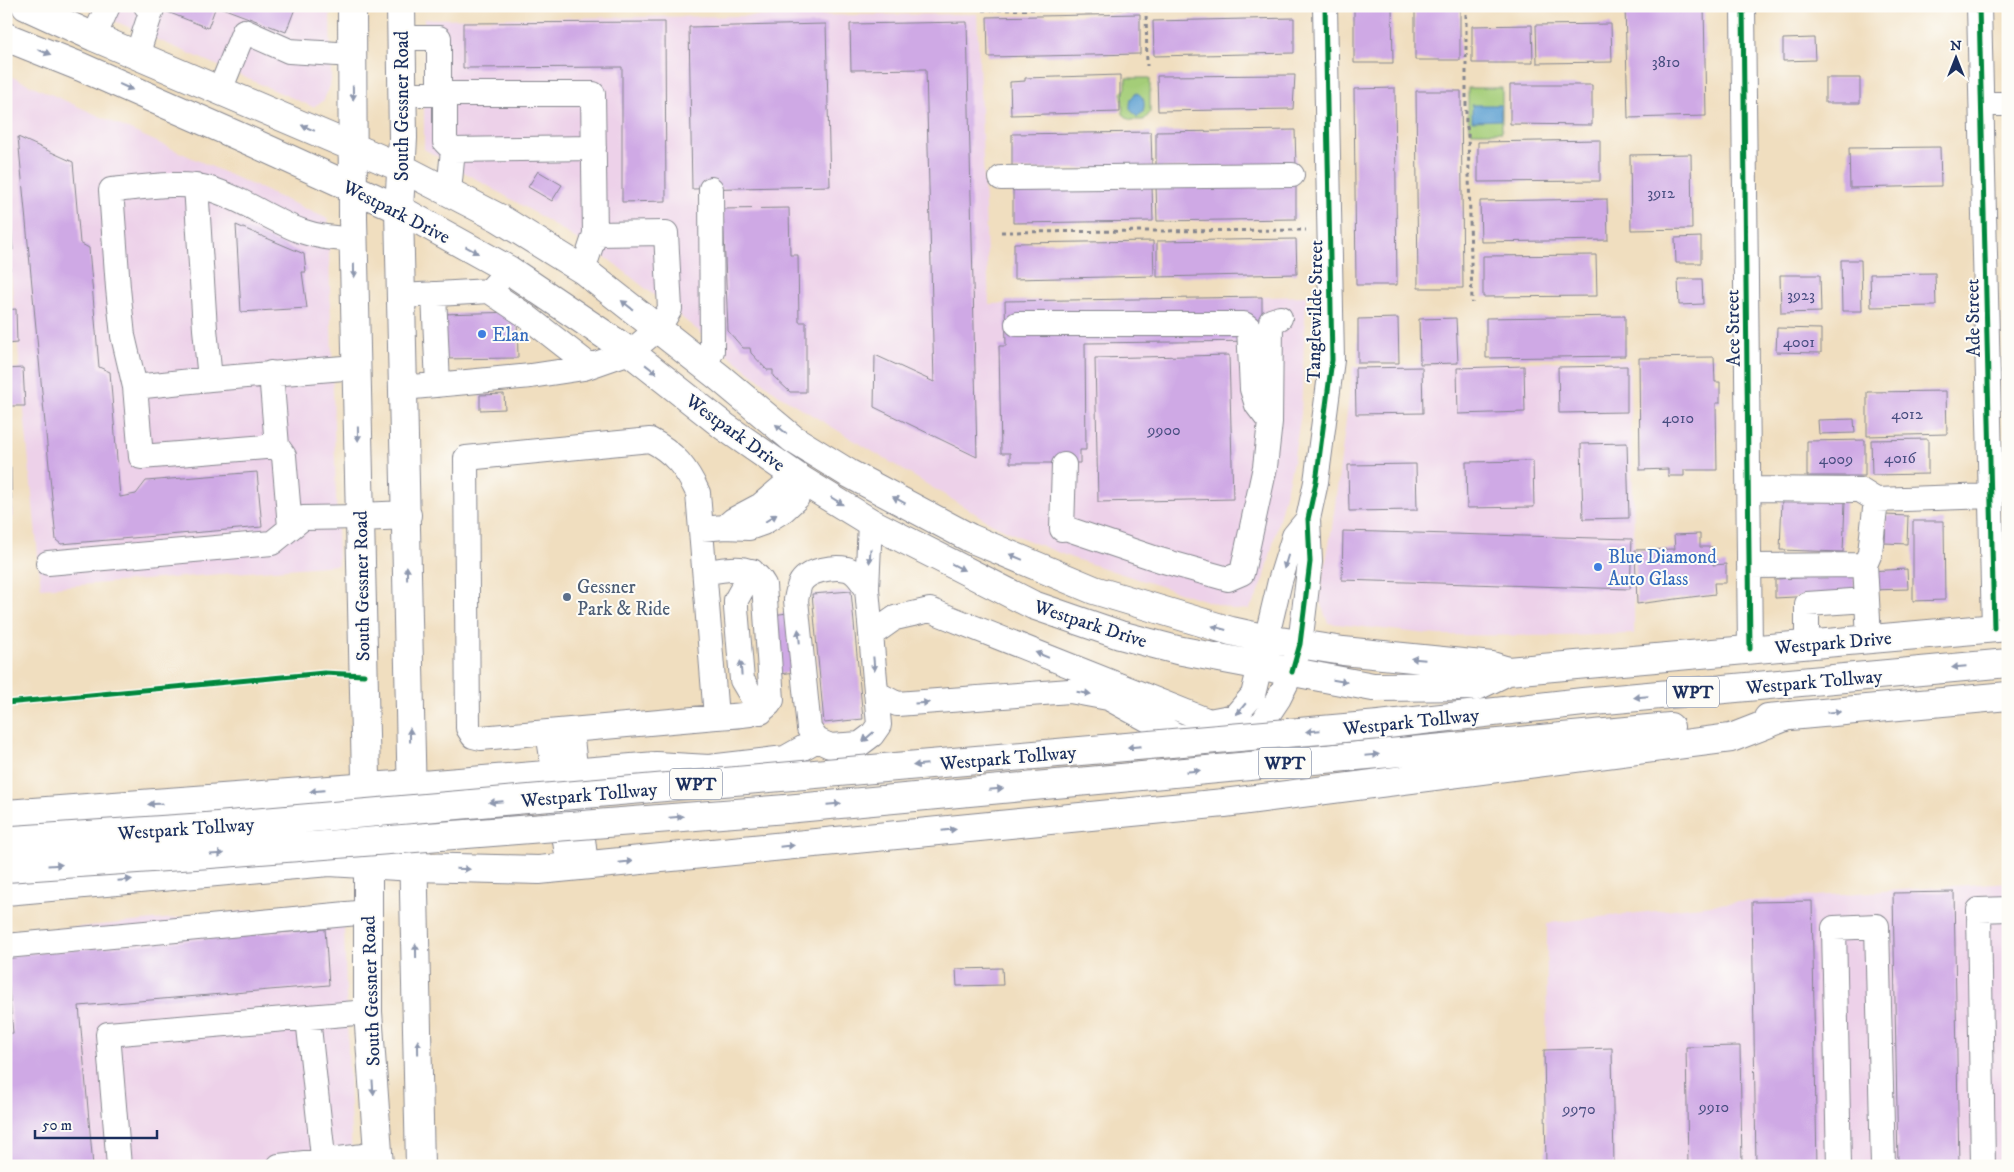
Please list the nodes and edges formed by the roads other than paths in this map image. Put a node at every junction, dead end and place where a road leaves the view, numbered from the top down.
1 (26, 6) edge
2 (108, 6) edge
3 (146, 6) edge
4 (352, 6) edge
5 (401, 6) edge
6 (1325, 6) edge
7 (1743, 6) edge
8 (1980, 6) edge
9 (6, 37) edge
10 (94, 37) junction
11 (401, 38) junction
12 (137, 55) junction
13 (353, 55) junction
14 (82, 67) junction
15 (220, 90) junction
16 (403, 94) junction
17 (442, 95) junction
18 (1982, 104) junction
19 (2008, 104) edge
20 (353, 147) junction
21 (594, 148) junction
22 (453, 150) junction
23 (402, 168) junction
24 (1292, 176) dead end
25 (1001, 178) dead end
26 (196, 185) junction
27 (353, 188) junction
28 (711, 189) dead end
29 (449, 191) junction
30 (399, 209) junction
31 (595, 234) junction
32 (354, 239) junction
33 (509, 270) junction
34 (583, 270) junction
35 (489, 291) junction
36 (434, 294) junction
37 (402, 296) junction
38 (1280, 318) dead end
39 (1017, 324) dead end
40 (658, 329) junction
41 (630, 352) junction
42 (589, 365) junction
43 (704, 366) junction
44 (356, 367) junction
45 (271, 373) junction
46 (210, 379) junction
47 (438, 385) junction
48 (135, 387) junction
49 (403, 388) junction
50 (1270, 422) junction
51 (277, 446) junction
52 (821, 456) junction
53 (1064, 465) dead end
54 (803, 480) junction
55 (1749, 489) junction
56 (1991, 496) junction
57 (1876, 500) junction
58 (407, 515) junction
59 (360, 517) junction
60 (1308, 519) junction
61 (870, 522) junction
62 (290, 528) junction
63 (701, 529) junction
64 (2000, 549) edge
65 (48, 563) dead end
66 (1865, 565) junction
67 (1749, 566) junction
68 (705, 572) junction
69 (1052, 572) junction
70 (867, 589) junction
71 (1868, 600) junction
72 (1033, 605) junction
73 (2001, 628) edge
74 (871, 635) junction
75 (1266, 639) junction
76 (1869, 639) junction
77 (1300, 644) junction
78 (1807, 644) junction
79 (1750, 649) junction
80 (2008, 663) edge
81 (1260, 666) junction
82 (1508, 671) junction
83 (1292, 672) junction
84 (876, 693) junction
85 (2008, 696) edge
86 (716, 717) junction
87 (1785, 717) junction
88 (560, 731) junction
89 (816, 740) junction
90 (709, 767) junction
91 (565, 772) junction
92 (410, 784) junction
93 (366, 788) junction
94 (578, 797) junction
95 (6, 814) edge
96 (10, 841) edge
97 (368, 864) junction
98 (577, 866) junction
99 (415, 867) junction
100 (6, 868) edge
101 (6, 891) edge
102 (2008, 909) edge
103 (368, 912) junction
104 (6, 946) edge
105 (368, 1012) junction
106 (308, 1018) junction
107 (379, 1158) edge
108 (324, 1164) edge
109 (119, 1166) edge
110 (279, 1166) edge
111 (420, 1166) edge
112 (1838, 1166) edge
113 (1883, 1166) edge
114 (1983, 1166) edge

1 - 10 main road, Westpark Drive
2 - 10 street
3 - 12 street
4 - 13 main road, South Gessner Road
5 - 11 main road, South Gessner Road
6 - 60 street, Tanglewilde Street
7 - 55 street, Ace Street
8 - 18 street, Ade Street
9 -> 14 main road, Westpark Drive
10 - 12 main road, Westpark Drive
10 - 14 main road
11 - 16 main road, South Gessner Road
11 - 17 street
12 - 15 main road, Westpark Drive
13 - 15 street
13 -> 20 main road, South Gessner Road
14 -> 27 main road, Westpark Drive
20 -> 15 main road, Westpark Drive
16 - 17 street
16 - 23 main road, South Gessner Road
17 - 21 street
17 - 22 street
18 - 19 street
18 - 56 street, Ade Street
20 - 23 main road, Westpark Drive
20 - 27 main road, South Gessner Road
21 - 22 street
21 - 31 street
22 - 29 street
23 - 29 main road, Westpark Drive
23 - 30 main road, South Gessner Road
24 - 25 street
26 - 32 street
26 - 46 street
26 - 48 street
27 - 30 main road, Westpark Drive
27 - 32 main road, South Gessner Road
28 - 43 street
29 - 34 main road, Westpark Drive
30 -> 33 main road, Westpark Drive
30 - 37 main road, South Gessner Road
31 - 34 street
31 - 40 street
32 -> 44 main road, South Gessner Road
33 - 35 street
33 - 41 main road, Westpark Drive
40 -> 34 main road, Westpark Drive
35 - 36 street
35 - 42 street
36 - 37 street
36 - 47 street
37 - 49 main road, South Gessner Road
38 - 50 street
39 - 50 street
40 - 41 street
40 - 43 main road, Westpark Drive
41 - 42 street
41 -> 54 main road, Westpark Drive
42 - 47 street
52 -> 43 main road, Westpark Drive
44 - 45 street
44 -> 59 main road, South Gessner Road
45 - 46 street
45 - 51 street
46 - 48 street
47 - 49 street
48 - 51 street
49 - 58 main road, South Gessner Road
50 - 53 street
51 - 62 street
52 - 54 main road
69 -> 52 main road, Westpark Drive
54 -> 61 main road, Westpark Drive
54 - 63 street
55 - 57 street
55 - 67 street, Ace Street
56 - 57 street
56 - 64 street, Ade Street
57 - 66 street
58 - 59 main road
92 -> 58 main road, South Gessner Road
59 - 62 street
59 - 93 main road, South Gessner Road
60 -> 75 street, Tanglewilde Street
60 - 77 street, Tanglewilde Street
61 -> 70 street
61 -> 72 main road, Westpark Drive
62 - 65 street
63 - 68 street
63 - 88 street
64 - 73 street, Ade Street
66 - 67 street
66 - 71 street
67 - 79 street, Ace Street
68 - 86 street
68 - 86 street
69 - 72 main road
75 -> 69 main road, Westpark Drive
70 - 74 street
89 -> 70 street
71 - 76 street
71 - 78 street
72 - 81 main road, Westpark Drive
73 - 76 main road, Westpark Drive
81 -> 74 street, Tanglewilde Street
74 -> 84 street
75 - 77 main road, Westpark Drive
75 - 81 street, Tanglewilde Street
76 - 78 main road, Westpark Drive
82 -> 77 main road, Westpark Drive
77 - 83 street, Tanglewilde Street
78 - 79 main road, Westpark Drive
79 - 82 main road, Westpark Drive
80 -> 96 main road, Westpark Tollway / WPT, bridge
81 - 83 main road, Westpark Drive
83 -> 82 main road, Westpark Drive
84 -> 83 street, Tanglewilde Street
84 -> 89 street
87 -> 85 main road, Westpark Tollway / WPT
86 - 88 street
98 -> 87 main road
100 -> 87 main road, Westpark Tollway / WPT, bridge
88 - 91 street
89 - 90 street
90 - 91 street
90 - 94 street
91 - 92 street
91 - 94 street
91 - 98 street
92 - 93 main road
92 - 99 main road, South Gessner Road
93 -> 95 main road
93 - 97 main road, South Gessner Road
94 - 98 street
97 - 99 main road
101 -> 97 main road
97 - 103 main road, South Gessner Road
99 -> 98 main road
111 -> 99 main road, South Gessner Road
102 - 114 street
103 - 104 street
103 - 105 main road, South Gessner Road
105 - 106 street
105 -> 107 main road, South Gessner Road
106 - 108 street
106 - 109 street
107 - 108 street
108 - 110 street
112 - 113 street

